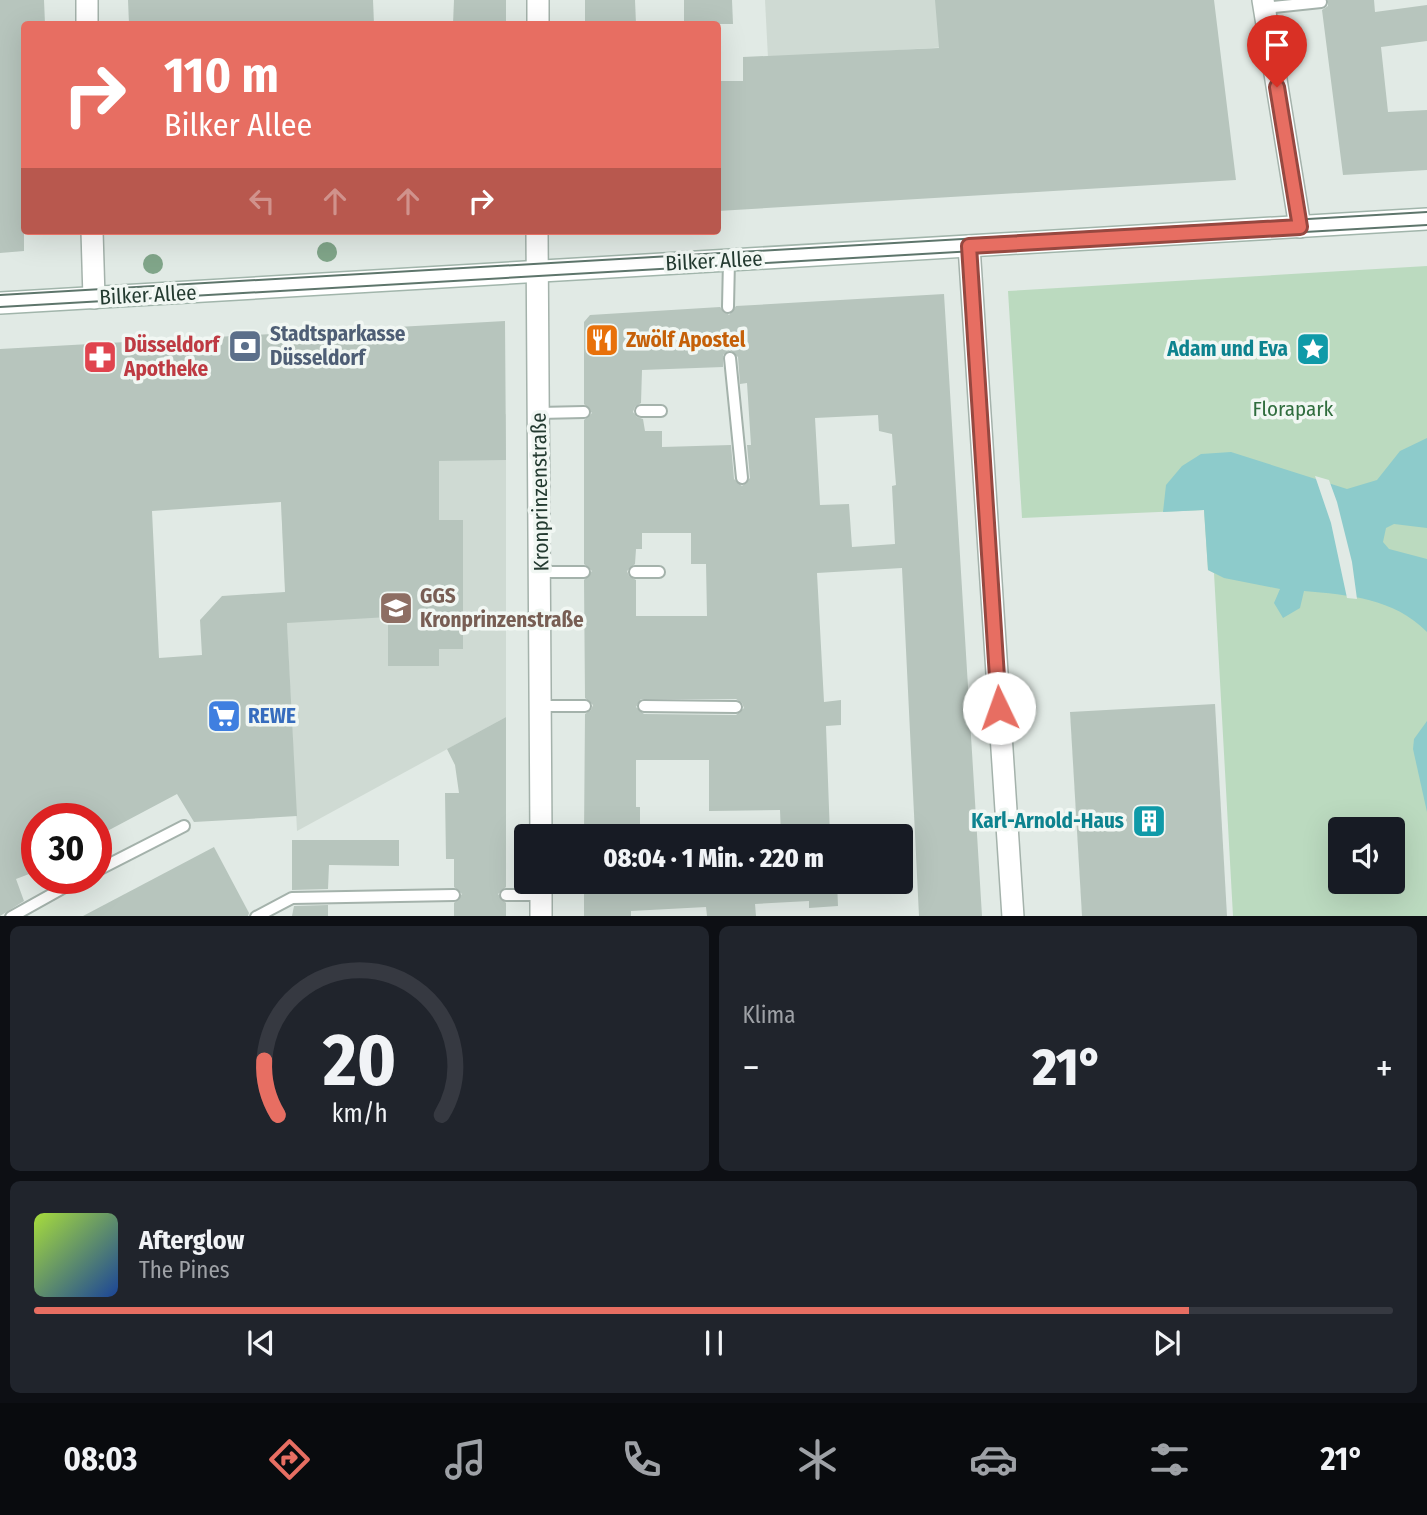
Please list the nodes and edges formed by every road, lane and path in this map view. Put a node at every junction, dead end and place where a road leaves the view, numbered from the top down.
1 (87, 0) edge
2 (538, 0) edge
3 (1321, 2) edge
4 (1263, 4) edge
5 (87, 21) edge
6 (538, 21) edge
7 (1427, 219) edge
8 (1300, 227) junction
9 (92, 235) edge
10 (537, 235) edge
11 (969, 246) junction
12 (729, 260) junction
13 (537, 271) junction
14 (94, 298) junction
15 (0, 303) edge
16 (728, 307) dead end
17 (730, 358) dead end
18 (642, 411) dead end
19 (661, 411) dead end
20 (584, 412) dead end
21 (539, 413) junction
22 (741, 478) dead end
23 (541, 572) junction
24 (584, 572) dead end
25 (635, 572) dead end
26 (659, 572) dead end
27 (541, 706) junction
28 (585, 706) dead end
29 (644, 706) dead end
30 (736, 707) dead end
31 (541, 824) edge
32 (184, 826) dead end
33 (112, 863) edge
34 (52, 894) edge
35 (454, 895) dead end
36 (506, 895) dead end
37 (541, 898) edge
38 (11, 916) edge
39 (256, 916) edge
40 (1013, 916) edge

1 - 5 street
2 - 6 street
3 - 4 lane
4 - 8 street
7 - 8 street, Bilker Allee
8 - 11 street, Bilker Allee
9 - 14 street
10 - 13 street, Kronprinzenstraße
11 - 12 street, Bilker Allee
11 - 40 street
12 - 13 street, Bilker Allee
12 - 16 lane
13 - 14 street, Bilker Allee
13 - 21 street, Kronprinzenstraße
14 - 15 street, Bilker Allee
17 - 22 lane
18 - 19 lane
20 - 21 lane
21 - 23 street, Kronprinzenstraße
23 - 24 lane
23 - 27 street, Kronprinzenstraße
25 - 26 lane
27 - 28 lane
27 - 31 street, Kronprinzenstraße
29 - 30 lane
32 - 33 lane
34 - 38 lane
35 - 39 lane
36 - 37 lane

